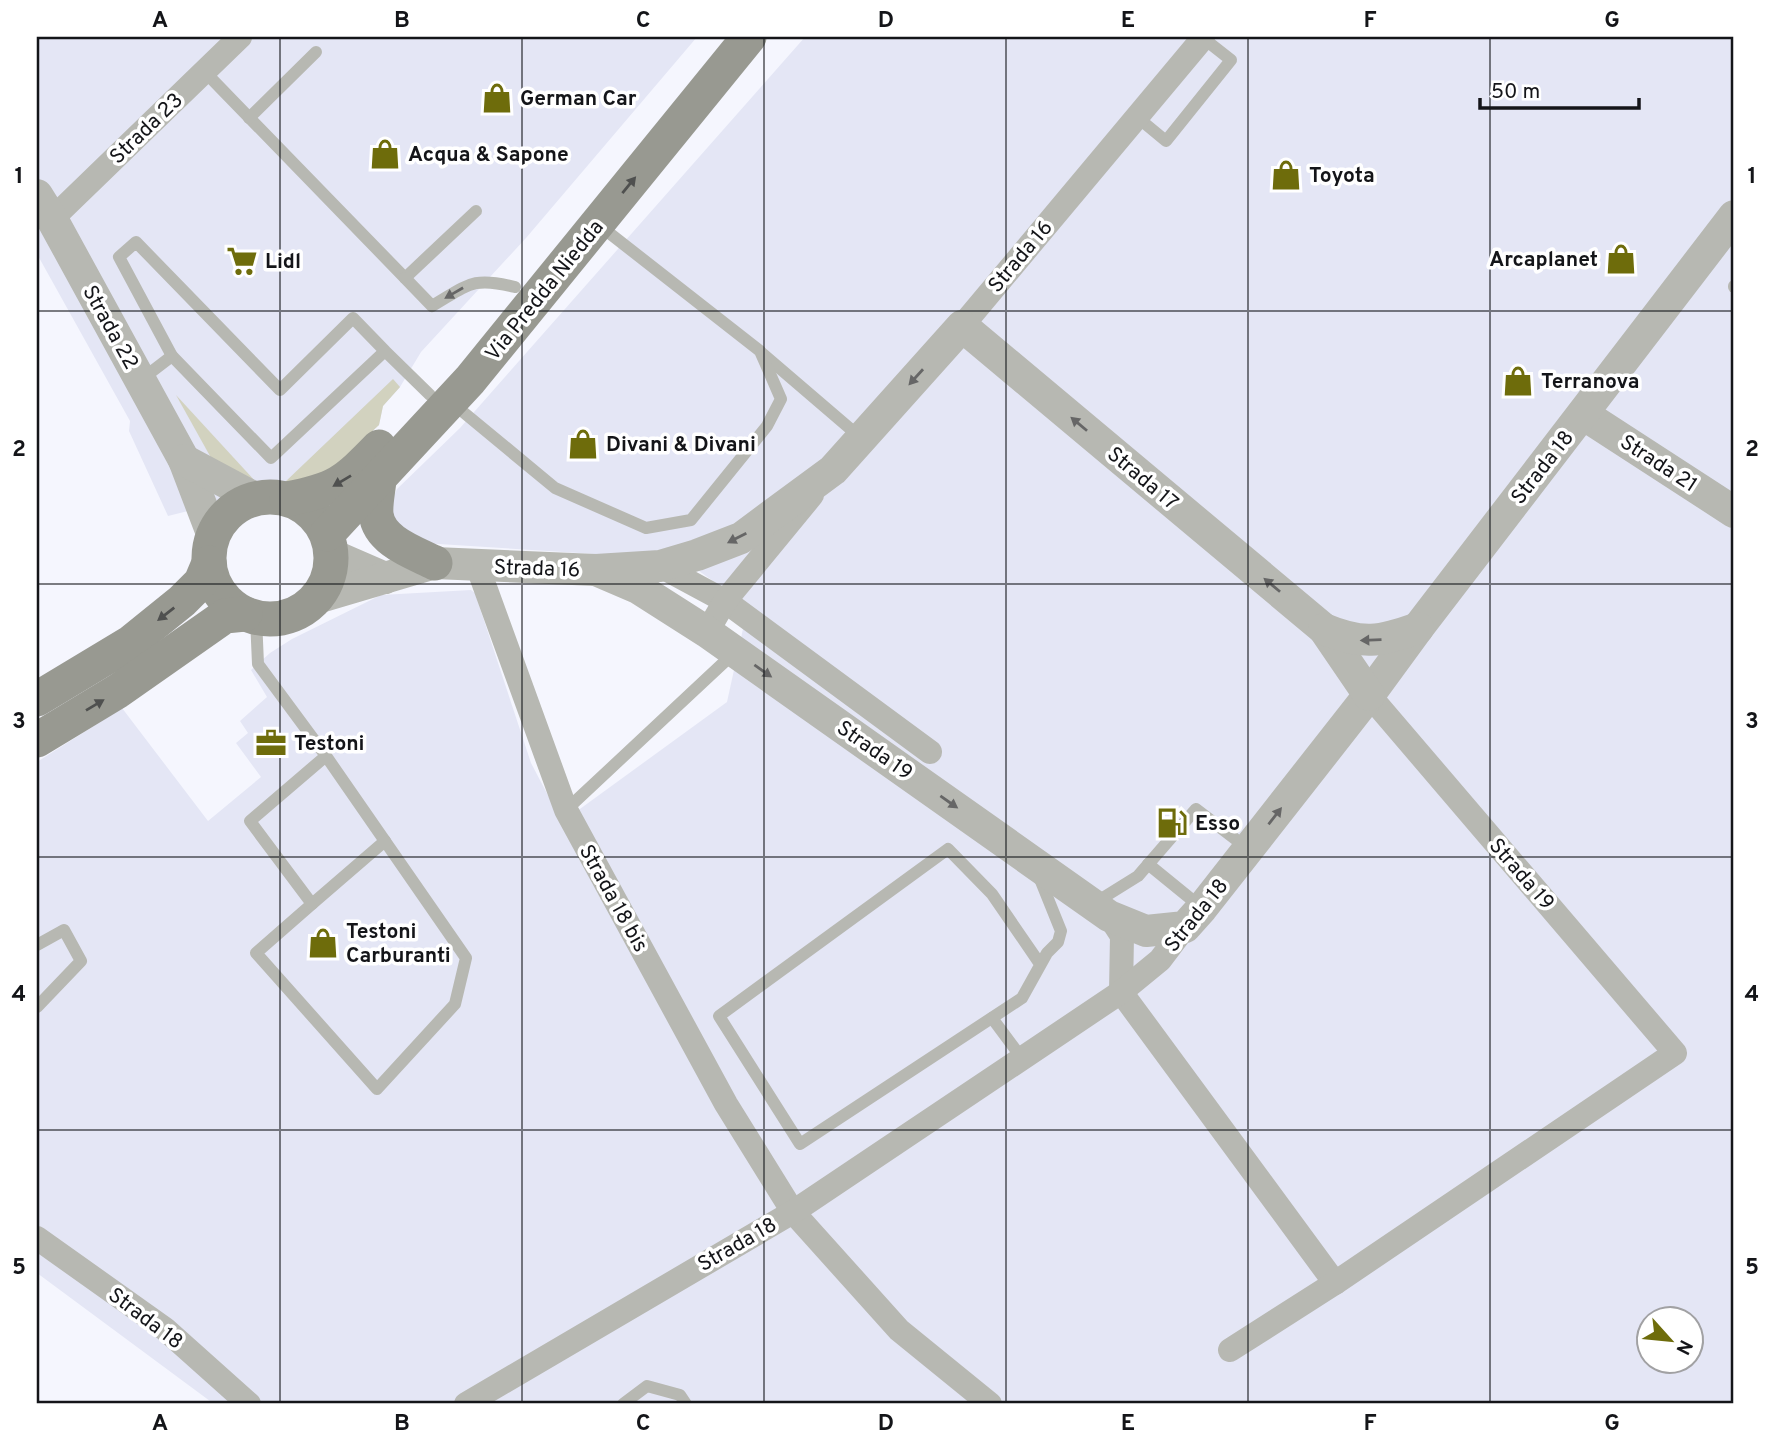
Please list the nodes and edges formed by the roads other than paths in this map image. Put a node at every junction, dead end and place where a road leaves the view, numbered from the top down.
1 (240, 37) edge
2 (718, 37) edge
3 (749, 37) edge
4 (1203, 38) edge
5 (316, 52) dead end
6 (204, 71) junction
7 (1137, 117) junction
8 (249, 118) junction
9 (44, 207) edge
10 (476, 211) dead end
11 (1734, 216) edge
12 (598, 223) junction
13 (405, 278) junction
14 (514, 287) junction
15 (962, 326) junction
16 (385, 351) junction
17 (760, 351) junction
18 (173, 356) junction
19 (140, 380) junction
20 (441, 398) junction
21 (1583, 414) junction
22 (862, 438) junction
23 (184, 460) junction
24 (833, 470) junction
25 (379, 480) junction
26 (271, 498) junction
27 (1734, 512) edge
28 (330, 545) junction
29 (211, 549) junction
30 (435, 563) junction
31 (477, 565) junction
32 (660, 566) junction
33 (596, 570) junction
34 (385, 578) junction
35 (638, 588) junction
36 (715, 595) junction
37 (317, 598) junction
38 (251, 616) junction
39 (1418, 628) junction
40 (1324, 629) junction
41 (707, 632) junction
42 (735, 652) junction
43 (1369, 695) junction
44 (37, 699) edge
45 (37, 740) edge
46 (930, 752) dead end
47 (326, 756) junction
48 (566, 810) junction
49 (385, 841) junction
50 (1248, 850) junction
51 (1032, 861) junction
52 (1148, 864) junction
53 (313, 904) junction
54 (1101, 910) junction
55 (1194, 918) junction
56 (37, 945) edge
57 (1040, 964) junction
58 (1121, 992) junction
59 (37, 1007) edge
60 (992, 1018) junction
61 (1021, 1057) junction
62 (793, 1212) junction
63 (37, 1238) edge
64 (1335, 1283) junction
65 (1230, 1350) dead end
66 (249, 1404) edge
67 (466, 1404) edge
68 (623, 1404) edge
69 (686, 1404) edge
70 (990, 1404) edge

1 - 6 street, Strada 23
2 - 14 main road, Via Predda Niedda
12 -> 3 main road, Via Predda Niedda
4 - 7 street, Strada 16
4 - 7 lane
5 - 8 lane
6 - 8 lane
6 - 9 street, Strada 23
7 - 15 street, Strada 16
8 - 13 lane
9 - 19 street, Strada 22
10 - 13 lane
11 - 21 street, Strada 18
12 - 17 lane
12 - 20 main road, Via Predda Niedda
14 -> 13 lane
14 - 20 main road, Via Predda Niedda
15 -> 22 street, Strada 16
40 -> 15 street, Strada 17
16 - 18 lane
16 - 18 lane
16 - 20 lane
17 - 20 lane
17 - 22 lane
18 - 19 lane
19 - 23 street, Strada 22
20 - 25 main road, Via Predda Niedda
20 -> 26 main road, Via Predda Niedda
21 - 27 street, Strada 21
21 - 39 street, Strada 18
22 - 24 street, Strada 16
23 - 26 street
23 - 29 street, Strada 22
24 -> 32 street, Strada 16
24 - 36 street, Strada 16
25 - 28 main road, Via Predda Niedda
25 - 30 main road
26 - 28 main road
26 - 29 main road
28 - 34 street
28 - 37 main road
29 - 38 main road
29 -> 44 main road
30 - 31 street, Strada 16
30 - 34 street, Strada 16
31 - 33 street, Strada 16
31 - 48 street, Strada 18 bis
32 - 33 street, Strada 16
32 - 36 street
33 - 35 street, Strada 19
34 - 37 street, Strada 16
35 - 36 street, Strada 19
35 - 41 street, Strada 19
36 - 41 street, Strada 16
36 - 46 street
37 - 38 main road
45 -> 38 main road
38 - 47 lane
39 -> 40 street, Strada 17
39 - 43 street, Strada 18
40 - 43 street, Strada 17
41 - 42 street, Strada 19
42 - 48 lane
42 -> 51 street, Strada 19
50 -> 43 street, Strada 18
43 - 64 street, Strada 19
47 - 49 lane
47 - 53 lane
48 - 62 street, Strada 18 bis
49 - 53 lane
49 - 53 lane
50 - 52 lane
50 - 55 street, Strada 18
51 - 54 street, Strada 19
51 - 57 lane
52 - 54 lane
52 - 55 lane
54 - 55 street, Strada 19
54 - 58 street
55 - 58 street, Strada 18
56 - 59 lane
57 - 60 lane
57 - 60 lane
58 - 61 street, Strada 18
58 - 64 street
60 - 61 lane
61 - 62 street, Strada 18
62 - 67 street, Strada 18
62 - 70 street, Strada 18 bis
63 - 66 street, Strada 18
64 - 65 street
68 - 69 lane

